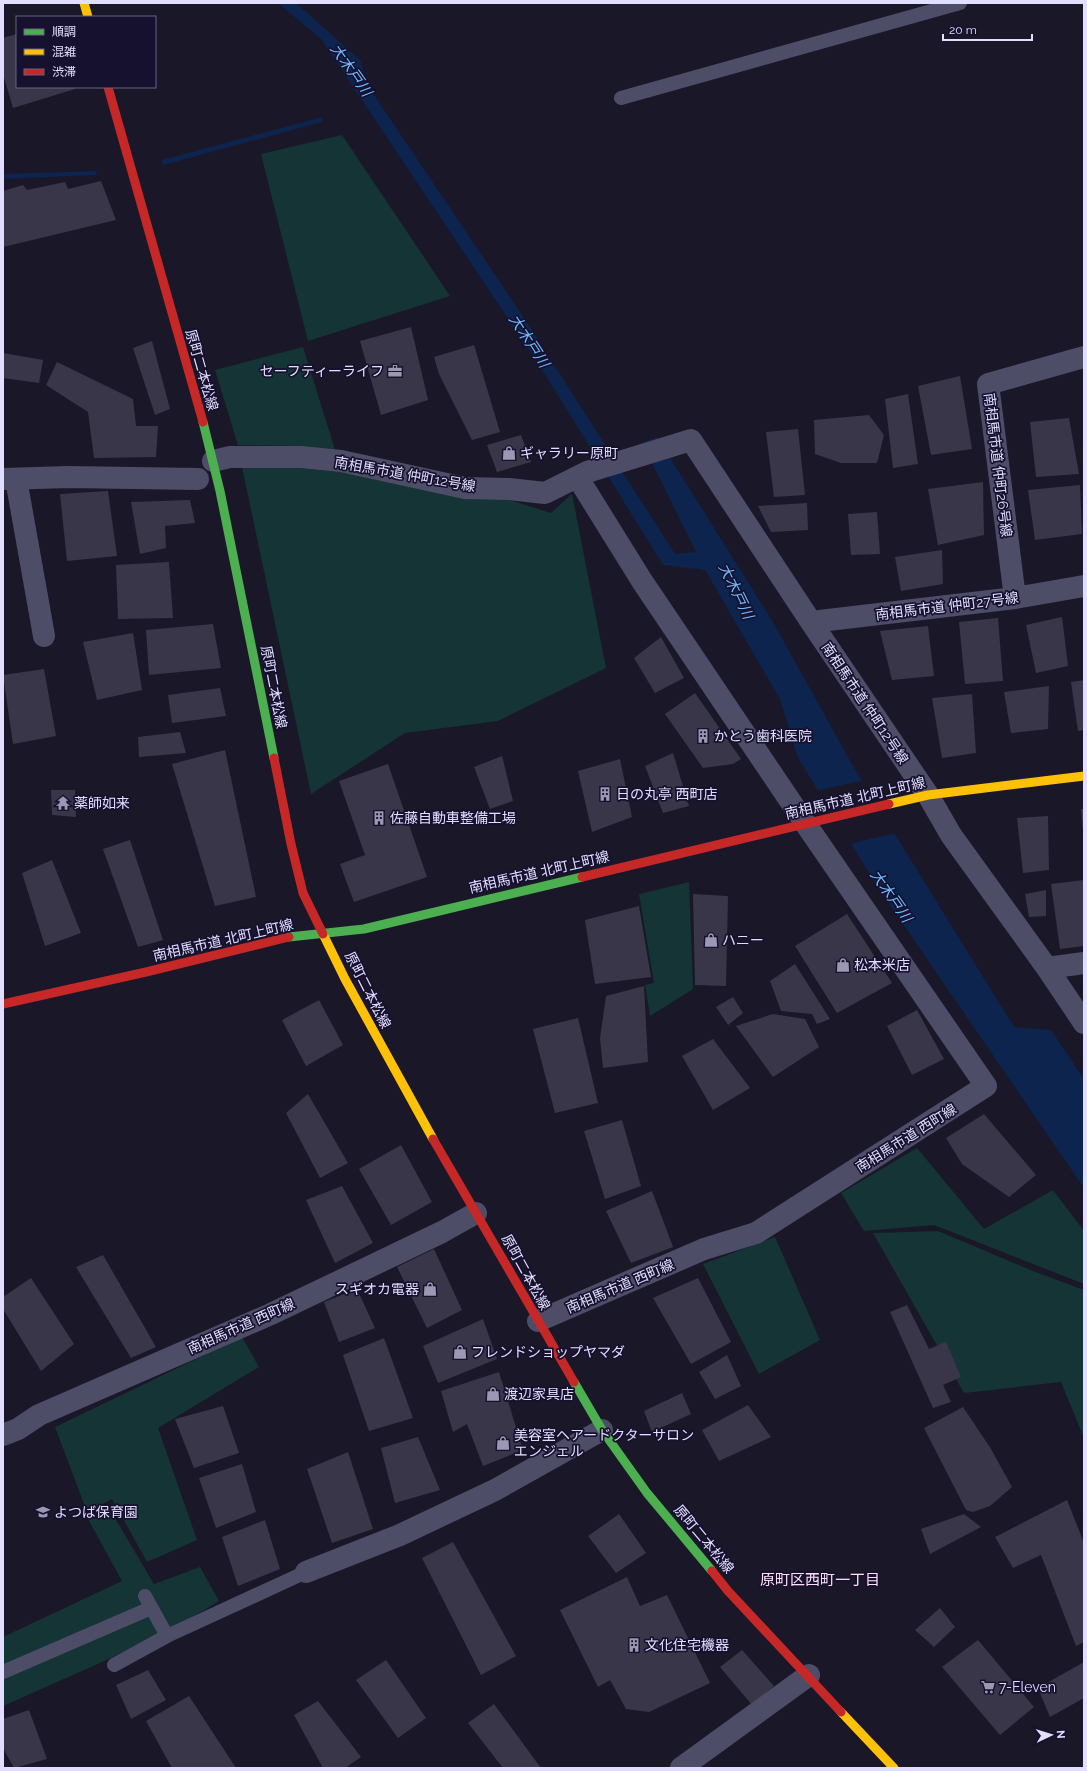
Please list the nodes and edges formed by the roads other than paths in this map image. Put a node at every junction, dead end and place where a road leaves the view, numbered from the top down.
1 (84, 3) edge
2 (960, 3) edge
3 (88, 16) edge
4 (108, 88) edge
5 (621, 98) dead end
6 (1084, 357) edge
7 (213, 461) junction
8 (588, 474) junction
9 (10, 479) edge
10 (198, 479) dead end
11 (1084, 586) edge
12 (1015, 598) junction
13 (810, 622) junction
14 (44, 636) dead end
15 (1084, 776) edge
16 (920, 797) junction
17 (812, 822) junction
18 (323, 932) junction
19 (1084, 963) edge
20 (1048, 968) junction
21 (3, 1004) edge
22 (1084, 1023) edge
23 (476, 1213) junction
24 (538, 1321) junction
25 (602, 1430) junction
26 (3, 1436) edge
27 (306, 1572) joint
28 (167, 1636) junction
29 (114, 1665) dead end
30 (3, 1672) edge
31 (809, 1675) junction
32 (681, 1768) edge
33 (894, 1768) edge

1 - 3 main road
2 - 5 lane
4 - 7 main road, 原町二本松線
6 - 12 street, 南相馬市道 仲町26号線
7 - 8 street, 南相馬市道 仲町12号線
7 - 18 main road, 原町二本松線
8 - 13 street, 南相馬市道 仲町12号線
8 - 17 street
9 - 10 street
9 - 14 street
11 - 12 street, 南相馬市道 仲町27号線
12 - 13 street, 南相馬市道 仲町27号線
13 - 16 street, 南相馬市道 仲町12号線
15 - 16 main road, 南相馬市道 北町上町線
16 - 17 main road, 南相馬市道 北町上町線
16 - 20 street, 南相馬市道 仲町12号線
17 - 18 main road, 南相馬市道 北町上町線
17 - 24 street, 南相馬市道 西町線
18 - 21 main road, 南相馬市道 北町上町線
18 - 23 main road, 原町二本松線
19 - 20 street
20 - 22 street, 南相馬市道 仲町12号線
23 - 24 main road, 原町二本松線
23 - 26 street, 南相馬市道 西町線
24 - 25 main road, 原町二本松線
25 - 27 street
25 - 31 main road, 原町二本松線
27 - 28 lane
28 - 29 lane
28 - 30 lane
31 - 32 street
31 - 33 main road, 原町二本松線

